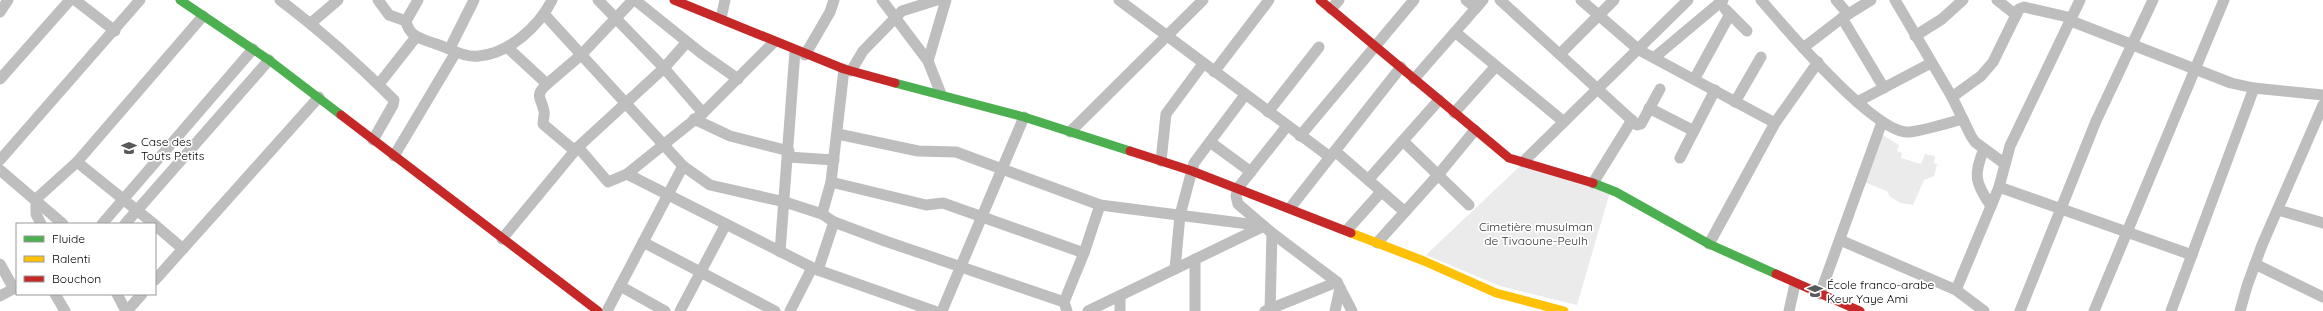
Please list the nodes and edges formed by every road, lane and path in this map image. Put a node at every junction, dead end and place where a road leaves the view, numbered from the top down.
1 (8, 0) edge
2 (70, 0) edge
3 (75, 0) edge
4 (140, 0) edge
5 (180, 0) edge
6 (280, 0) edge
7 (338, 0) edge
8 (378, 0) edge
9 (418, 0) edge
10 (474, 0) edge
11 (552, 0) edge
12 (598, 0) edge
13 (634, 0) edge
14 (674, 0) edge
15 (725, 0) edge
16 (834, 0) edge
17 (882, 0) edge
18 (906, 0) edge
19 (937, 0) edge
20 (946, 0) edge
21 (1119, 0) edge
22 (1203, 0) edge
23 (1320, 0) edge
24 (1339, 0) edge
25 (1414, 0) edge
26 (1466, 0) edge
27 (1500, 0) edge
28 (1581, 0) edge
29 (1614, 0) edge
30 (1688, 0) edge
31 (1836, 0) edge
32 (1871, 0) edge
33 (1894, 0) edge
34 (1963, 0) edge
35 (1998, 0) edge
36 (2080, 0) edge
37 (2153, 0) edge
38 (2224, 0) edge
39 (1267, 1) edge
40 (1719, 1) edge
41 (1762, 1) edge
42 (1480, 4) edge
43 (1331, 9) junction
44 (0, 12) edge
45 (1730, 14) junction
46 (544, 15) junction
47 (898, 15) junction
48 (1599, 15) junction
49 (2016, 15) junction
50 (203, 16) junction
51 (1845, 16) junction
52 (616, 18) junction
53 (721, 18) junction
54 (2071, 20) junction
55 (406, 21) junction
56 (311, 23) junction
57 (115, 31) junction
58 (1747, 31) dead end
59 (1455, 32) junction
60 (416, 36) junction
61 (1166, 36) junction
62 (1915, 36) junction
63 (687, 42) junction
64 (774, 42) junction
65 (2132, 45) junction
66 (1375, 46) junction
67 (507, 47) junction
68 (1319, 47) dead end
69 (1803, 48) junction
70 (253, 49) junction
71 (453, 50) junction
72 (1639, 50) junction
73 (800, 53) junction
74 (1560, 54) junction
75 (581, 55) junction
76 (1761, 57) dead end
77 (1655, 58) junction
78 (269, 60) junction
79 (928, 61) junction
80 (1818, 62) junction
81 (1931, 63) junction
82 (1203, 64) junction
83 (1496, 66) junction
84 (1400, 67) junction
85 (664, 68) junction
86 (847, 70) junction
87 (2195, 70) junction
88 (1214, 72) junction
89 (1695, 78) junction
90 (0, 79) edge
91 (738, 79) junction
92 (1414, 79) junction
93 (379, 84) junction
94 (547, 84) junction
95 (1598, 88) junction
96 (1660, 88) dead end
97 (1884, 88) junction
98 (2254, 88) junction
99 (1715, 90) junction
100 (942, 94) junction
101 (1245, 94) junction
102 (2323, 95) edge
103 (1952, 97) junction
104 (319, 98) junction
105 (1439, 100) junction
106 (1735, 102) junction
107 (1857, 102) junction
108 (626, 103) junction
109 (2323, 104) edge
110 (1650, 108) junction
111 (1268, 112) junction
112 (1454, 113) junction
113 (699, 116) junction
114 (1024, 117) junction
115 (1963, 119) junction
116 (1632, 120) junction
117 (1564, 122) junction
118 (1882, 122) junction
119 (1775, 123) junction
120 (1287, 126) junction
121 (1475, 130) junction
122 (1694, 131) junction
123 (1070, 132) junction
124 (838, 134) junction
125 (1300, 136) junction
126 (373, 140) junction
127 (1403, 141) junction
128 (1210, 142) junction
129 (664, 145) junction
130 (576, 149) junction
131 (1984, 149) junction
132 (789, 154) junction
133 (1332, 154) junction
134 (394, 156) junction
135 (1680, 158) dead end
136 (0, 160) edge
137 (834, 160) junction
138 (1161, 161) junction
139 (77, 162) junction
140 (1523, 162) junction
141 (2005, 164) junction
142 (683, 166) junction
143 (0, 170) edge
144 (1003, 170) junction
145 (1192, 171) junction
146 (1251, 172) junction
147 (627, 174) junction
148 (1438, 175) junction
149 (1368, 180) junction
150 (831, 182) junction
151 (1593, 183) junction
152 (1999, 187) junction
153 (1238, 188) junction
154 (1381, 192) junction
155 (668, 194) junction
156 (36, 199) junction
157 (124, 199) junction
158 (785, 202) junction
159 (1100, 205) junction
160 (1468, 205) dead end
161 (1991, 206) junction
162 (1290, 208) junction
163 (2062, 209) junction
164 (137, 210) junction
165 (2278, 210) junction
166 (1405, 212) junction
167 (822, 214) junction
168 (1180, 215) junction
169 (983, 217) junction
170 (834, 222) junction
171 (40, 223) edge
172 (62, 223) edge
173 (103, 223) edge
174 (127, 223) edge
175 (152, 223) edge
176 (2323, 223) edge
177 (726, 224) junction
178 (156, 227) edge
179 (1268, 230) junction
180 (1347, 230) junction
181 (2126, 232) junction
182 (502, 239) junction
183 (1840, 240) junction
184 (643, 242) junction
185 (1377, 242) junction
186 (1709, 244) junction
187 (183, 249) junction
188 (780, 252) junction
189 (1084, 253) junction
190 (2192, 255) junction
191 (1195, 259) junction
192 (0, 264) edge
193 (2255, 264) junction
194 (962, 266) junction
195 (815, 269) junction
196 (1175, 269) junction
197 (700, 272) junction
198 (156, 279) edge
199 (1795, 284) junction
200 (1338, 285) junction
201 (620, 286) junction
202 (15, 288) edge
203 (1956, 290) junction
204 (1820, 294) junction
205 (56, 295) edge
206 (118, 295) edge
207 (141, 295) edge
208 (0, 296) edge
209 (1120, 296) junction
210 (2323, 296) edge
211 (1065, 306) edge
212 (1269, 310) edge
213 (65, 311) edge
214 (127, 311) edge
215 (598, 311) edge
216 (606, 311) edge
217 (665, 311) edge
218 (680, 311) edge
219 (775, 311) edge
220 (790, 311) edge
221 (934, 311) edge
222 (942, 311) edge
223 (1088, 311) edge
224 (1120, 311) edge
225 (1195, 311) edge
226 (1335, 311) edge
227 (1352, 311) edge
228 (1564, 311) edge
229 (1789, 311) edge
230 (1858, 311) edge
231 (1984, 311) edge
232 (2020, 311) edge
233 (2094, 311) edge
234 (2171, 311) edge
235 (2240, 311) edge

1 - 44 street
2 - 90 street
3 - 57 street
4 - 57 street
5 - 50 street
6 - 56 street
7 - 56 street
8 - 55 street
9 - 55 street
10 - 71 street
11 - 46 street
12 - 52 street
13 - 52 street
13 - 63 street
14 - 53 street
15 - 53 street
16 - 73 street
17 - 47 street
18 - 47 street
19 - 47 street
20 - 79 street
21 - 61 street
22 - 61 street
23 - 43 street
24 - 43 street
25 - 66 street
26 - 42 street
27 - 74 street
28 - 48 street
29 - 48 street
30 - 72 street
31 - 51 street
32 - 51 street
33 - 62 street
34 - 62 street
35 - 49 street
36 - 54 street
37 - 65 street
38 - 87 street
39 - 88 street
40 - 45 street
40 - 77 street
41 - 69 street
42 - 59 street
43 - 66 street
45 - 58 street
45 - 89 street
46 - 67 street
46 - 75 street
47 - 79 street
47 - 86 street
48 - 72 street
48 - 74 street
49 - 54 street
49 - 103 street
50 - 70 street
50 - 139 street
51 - 69 street
51 - 97 street
52 - 75 street
52 - 85 street
53 - 64 street
54 - 65 street
54 - 141 street
55 - 60 street
56 - 93 street
57 - 136 street
59 - 83 street
59 - 92 street
60 - 71 street
60 - 93 street
61 - 82 street
61 - 123 street
62 - 81 street
63 - 85 street
63 - 91 street
64 - 73 street
64 - 91 street
65 - 87 street
65 - 163 street
66 - 84 street
66 - 125 street
67 - 71 street
67 - 94 street
68 - 111 street
69 - 80 street
70 - 78 street
70 - 157 street
71 - 134 street
72 - 77 street
72 - 95 street
73 - 86 street
73 - 132 street
74 - 95 street
75 - 94 street
75 - 108 street
76 - 106 street
77 - 89 street
78 - 104 street
78 - 164 street
79 - 100 street
80 - 107 street
80 - 119 street
81 - 97 street
81 - 103 street
82 - 88 street
82 - 138 street
83 - 112 street
83 - 117 street
84 - 92 street
84 - 133 street
85 - 108 street
85 - 113 street
86 - 100 street
86 - 124 street
87 - 98 street
87 - 181 street
88 - 101 street
89 - 99 street
91 - 113 street
92 - 105 street
93 - 126 street
94 - 130 street
95 - 116 street
95 - 117 street
96 - 110 street
97 - 107 street
98 - 102 street
98 - 190 street
99 - 106 street
99 - 122 street
100 - 114 street
101 - 111 street
101 - 128 street
103 - 115 street
104 - 126 street
104 - 187 street
105 - 112 street
105 - 127 street
106 - 119 street
107 - 118 street
108 - 129 street
108 - 130 street
109 - 165 street
110 - 116 street
110 - 122 street
111 - 120 street
112 - 121 street
113 - 129 street
113 - 132 street
114 - 123 street
114 - 144 street
115 - 118 street
115 - 131 street
116 - 151 street
117 - 140 street
118 - 183 street
119 - 186 street
120 - 125 street
120 - 146 street
121 - 140 street
121 - 148 street
122 - 135 street
123 - 138 street
124 - 137 street
124 - 144 street
125 - 133 street
126 - 134 street
127 - 148 street
127 - 149 street
128 - 145 street
128 - 146 street
129 - 142 street
129 - 147 street
130 - 147 street
130 - 182 street
131 - 141 street
131 - 161 street
132 - 137 street
132 - 158 street
133 - 149 street
133 - 162 street
134 - 182 street
137 - 150 street
138 - 145 street
139 - 156 street
139 - 157 street
140 - 151 street
141 - 152 street
142 - 155 street
142 - 158 street
143 - 156 street
144 - 159 street
144 - 169 street
145 - 153 street
145 - 168 street
146 - 153 street
147 - 155 street
148 - 160 street
148 - 166 street
149 - 154 street
150 - 167 street
150 - 169 street
151 - 186 street
152 - 161 street
152 - 163 street
153 - 162 street
153 - 179 street
154 - 166 street
154 - 180 street
155 - 177 street
155 - 184 street
156 - 171 street
156 - 172 street
157 - 164 street
157 - 173 street
158 - 167 street
158 - 188 street
159 - 168 street
159 - 189 street
161 - 203 street
162 - 180 street
163 - 181 street
163 - 232 street
164 - 174 street
164 - 175 street
165 - 176 street
165 - 193 street
166 - 185 street
167 - 170 street
168 - 179 street
168 - 196 street
169 - 189 street
169 - 194 street
170 - 194 street
170 - 195 street
177 - 188 street
177 - 197 street
178 - 187 street
179 - 191 street
179 - 200 street
179 - 212 street
180 - 185 street
181 - 190 street
181 - 233 street
182 - 215 street
183 - 203 street
183 - 204 street
184 - 197 street
184 - 201 street
185 - 228 street
186 - 199 street
187 - 198 street
188 - 195 street
189 - 211 street
190 - 234 street
191 - 196 street
191 - 225 street
192 - 202 street
193 - 210 street
193 - 235 street
194 - 211 street
194 - 222 street
195 - 220 street
195 - 221 street
196 - 209 street
197 - 218 street
197 - 219 street
199 - 204 street
199 - 229 street
200 - 212 street
200 - 226 street
200 - 227 street
201 - 216 street
201 - 217 street
202 - 208 street
203 - 231 street
204 - 230 street
205 - 213 street
206 - 214 street
207 - 214 street
209 - 223 street
209 - 224 street

